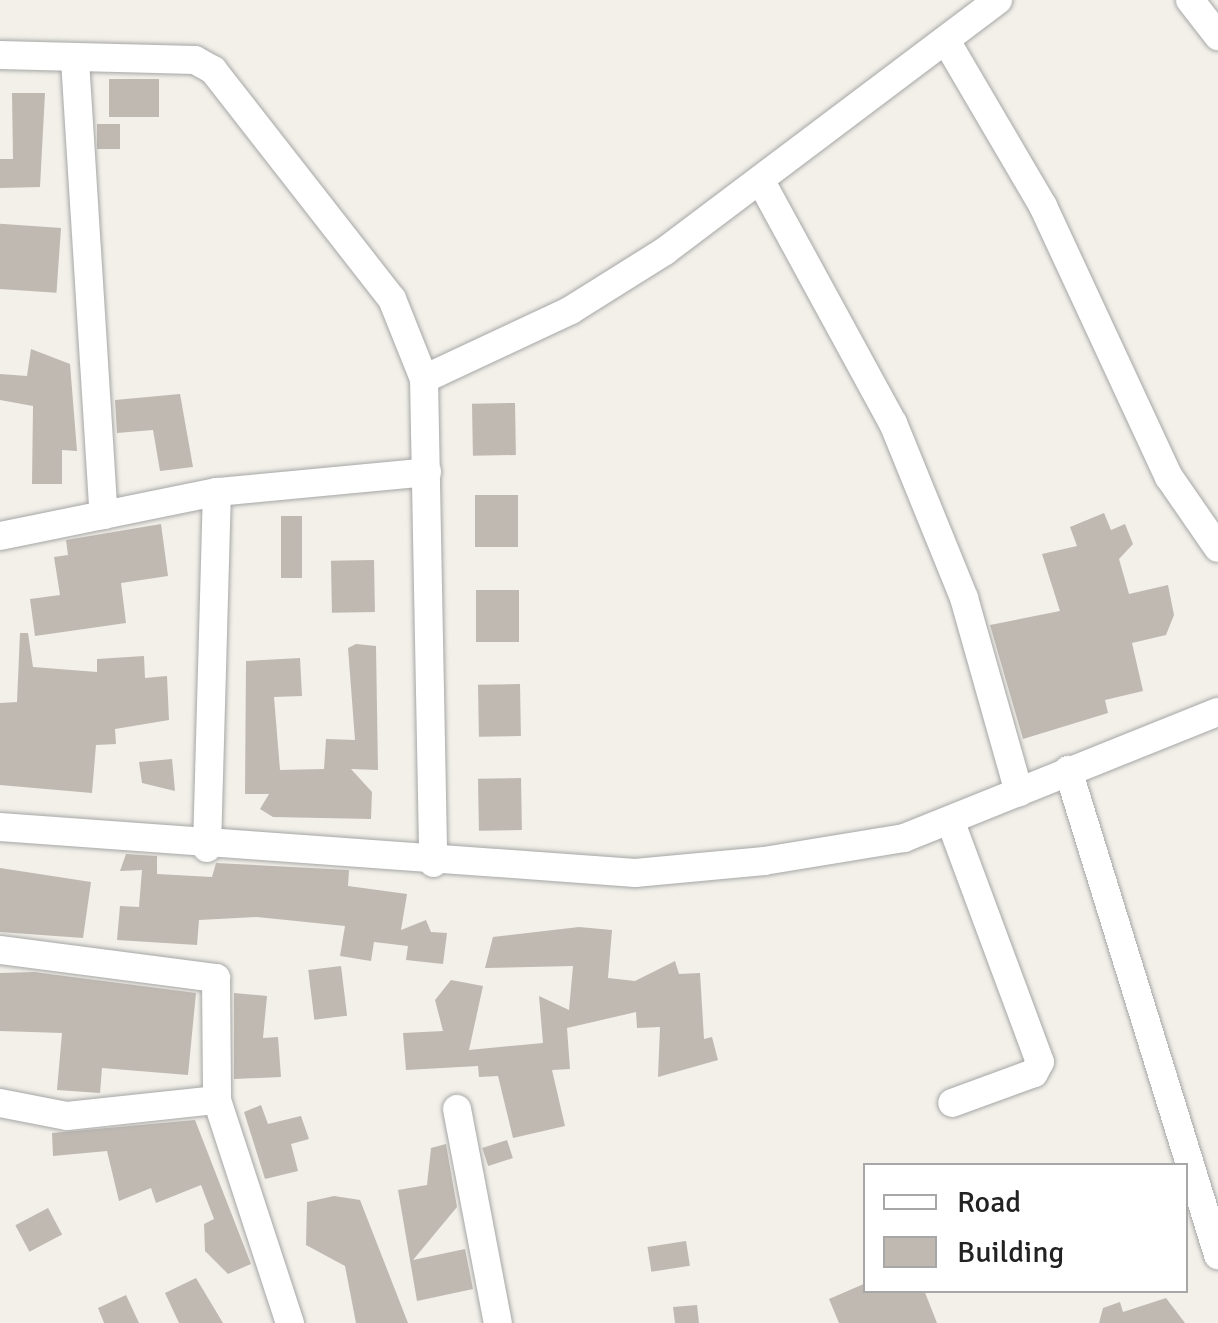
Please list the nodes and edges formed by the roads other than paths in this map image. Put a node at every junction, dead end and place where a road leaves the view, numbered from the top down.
1 (998, 0) edge
2 (1190, 0) edge
3 (1218, 36) edge
4 (948, 44) junction
5 (0, 54) edge
6 (75, 60) junction
7 (762, 185) junction
8 (424, 379) junction
9 (426, 472) junction
10 (218, 492) junction
11 (104, 514) junction
12 (0, 536) edge
13 (1218, 548) edge
14 (1218, 712) edge
15 (1068, 770) junction
16 (1019, 792) junction
17 (950, 820) junction
18 (0, 827) edge
19 (207, 848) junction
20 (433, 864) junction
21 (0, 950) edge
22 (217, 1100) junction
23 (0, 1103) edge
24 (952, 1103) dead end
25 (458, 1108) dead end
26 (1218, 1255) edge
27 (290, 1323) edge
28 (498, 1323) edge

1 - 4 street
2 - 3 street
4 - 7 street
4 - 13 street
5 - 6 street
6 - 8 street
6 - 11 street
7 - 8 street
7 - 16 street
8 - 9 street
9 - 10 street
9 - 20 street
10 - 11 street
10 - 19 street
11 - 12 street
14 - 15 street
15 - 16 street
15 - 26 street
16 - 17 street
17 - 20 street
17 - 24 street
18 - 19 street
19 - 20 street
21 - 22 street
22 - 23 street
22 - 27 street
25 - 28 street

